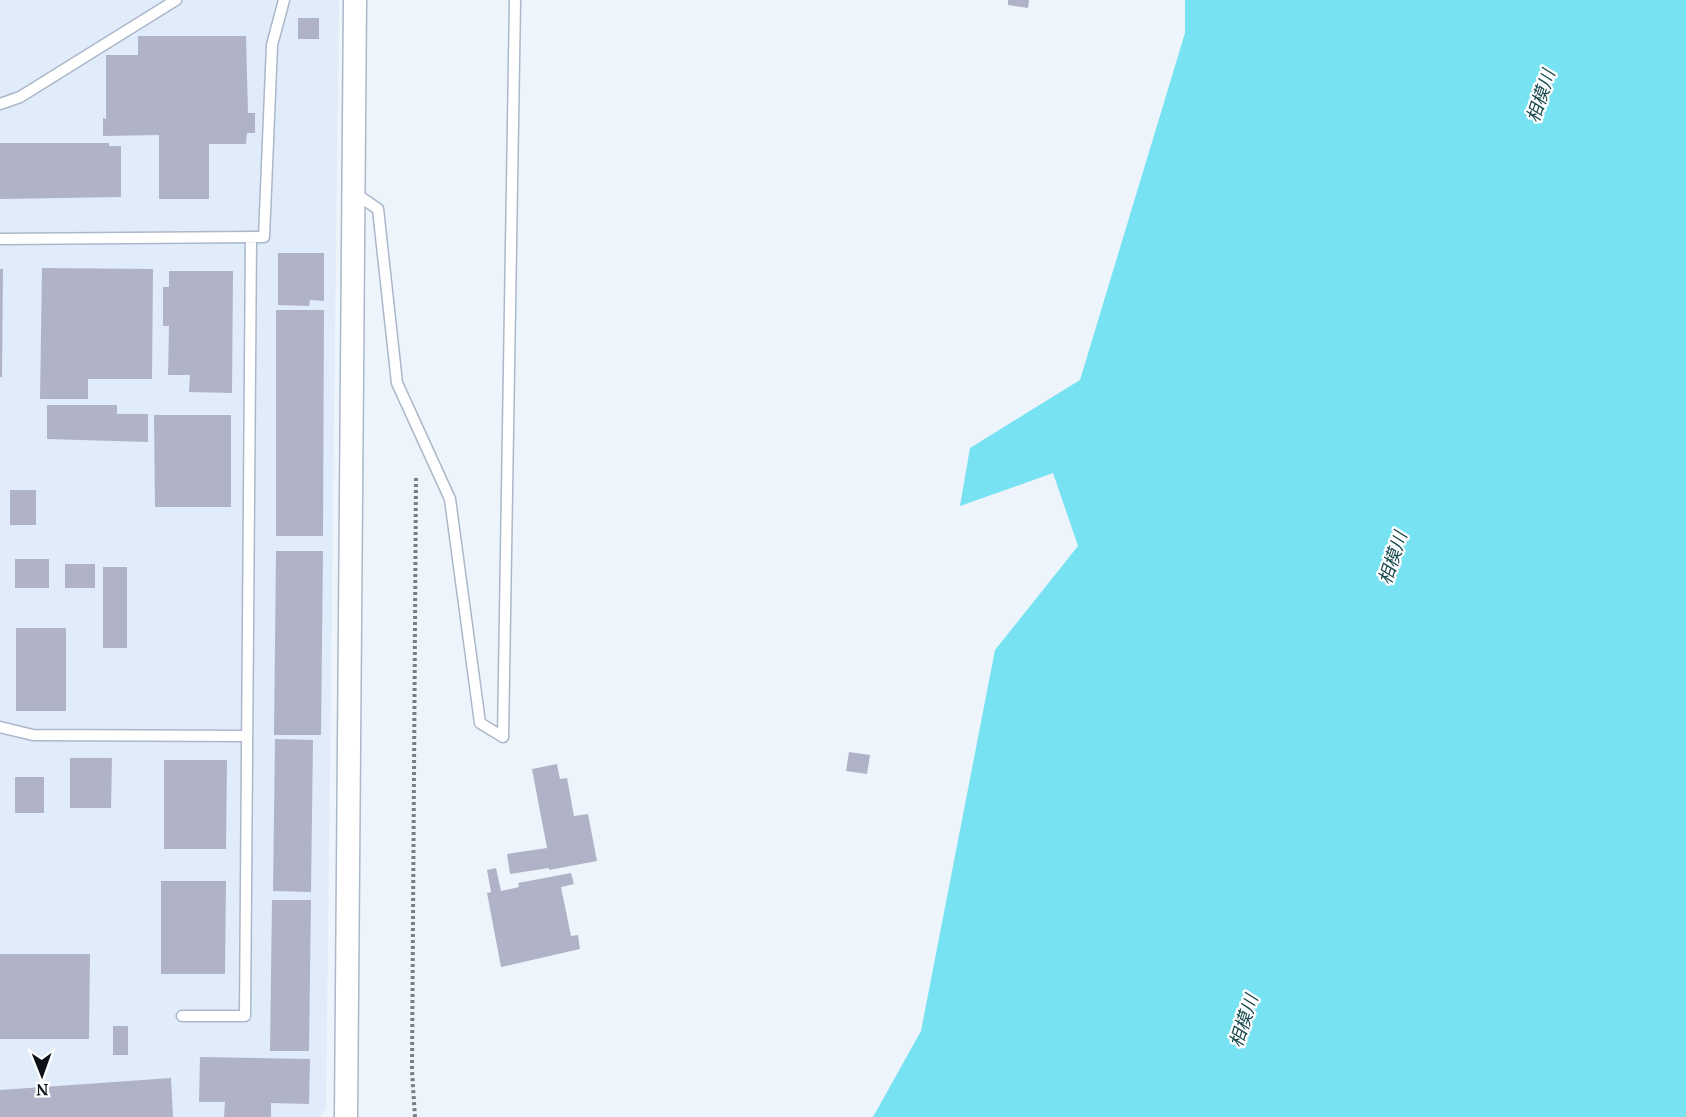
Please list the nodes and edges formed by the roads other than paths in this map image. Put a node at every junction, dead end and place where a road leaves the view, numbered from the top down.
1 (177, 0) edge
2 (284, 0) edge
3 (355, 0) edge
4 (515, 0) edge
5 (0, 104) edge
6 (353, 192) junction
7 (251, 237) junction
8 (0, 239) edge
9 (0, 727) edge
10 (247, 736) junction
11 (182, 1016) dead end
12 (346, 1117) edge

1 - 5 lane
2 - 7 lane
3 - 6 street
4 - 6 lane
6 - 12 street
7 - 8 lane
7 - 10 lane
9 - 10 lane
10 - 11 lane

